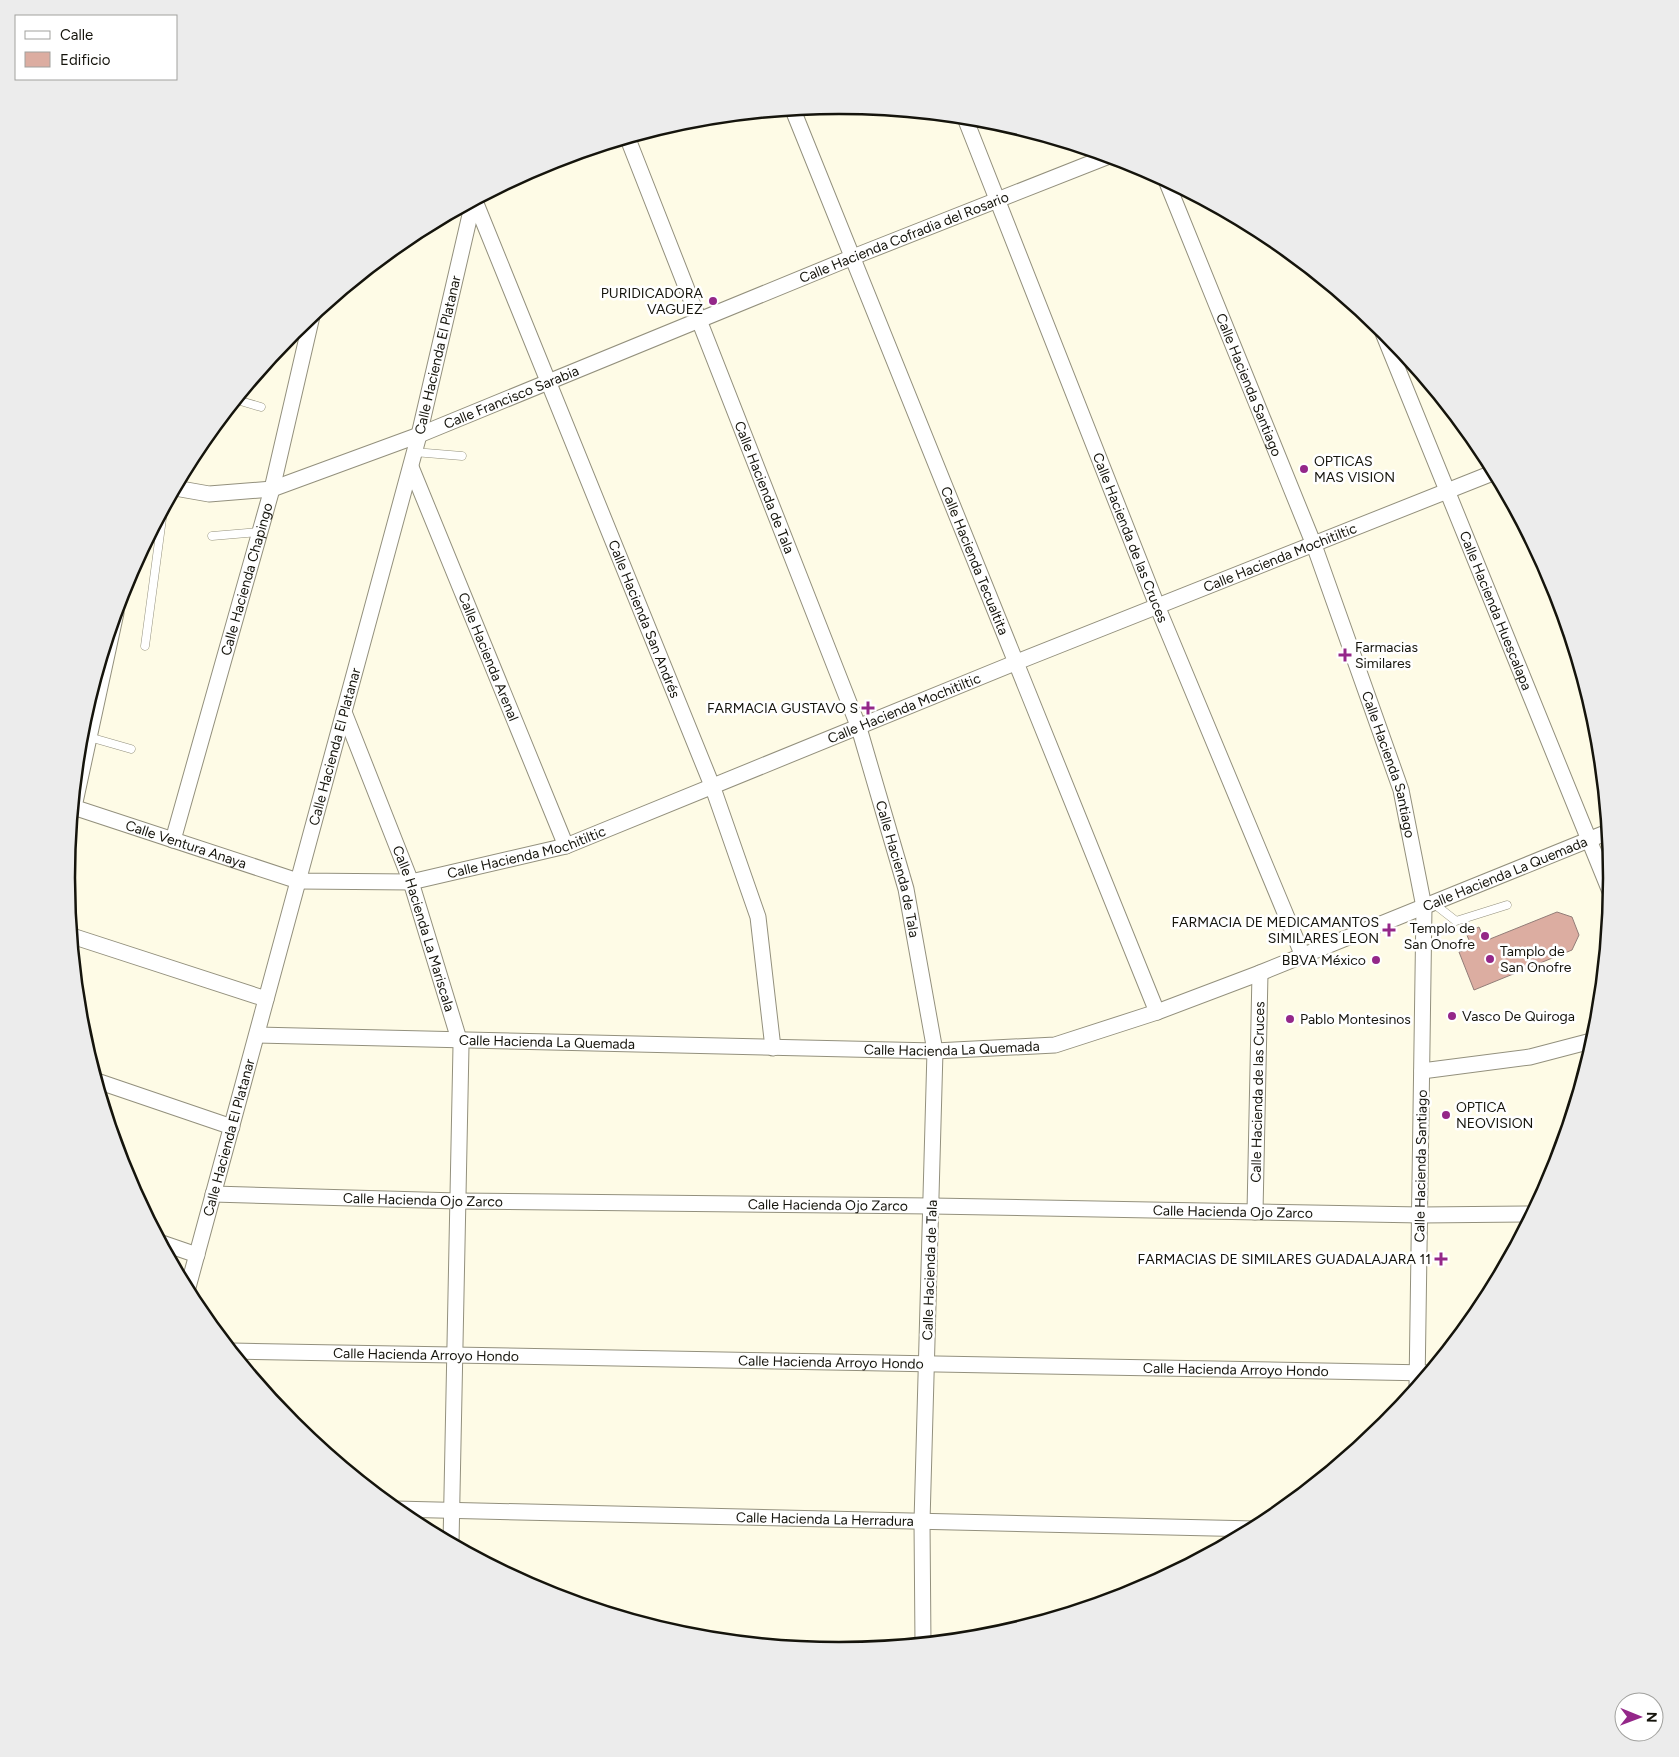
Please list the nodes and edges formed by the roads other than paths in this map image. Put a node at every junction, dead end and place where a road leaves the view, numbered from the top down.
1 (795, 116) edge
2 (968, 126) edge
3 (630, 144) edge
4 (1099, 160) edge
5 (1170, 189) edge
6 (998, 200) junction
7 (476, 206) edge
8 (472, 208) edge
9 (853, 257) junction
10 (699, 322) junction
11 (309, 328) edge
12 (1389, 348) edge
13 (548, 382) junction
14 (242, 402) edge
15 (261, 407) dead end
16 (419, 435) junction
17 (462, 456) dead end
18 (413, 460) junction
19 (1488, 475) edge
20 (182, 489) edge
21 (272, 490) junction
22 (1448, 491) junction
23 (161, 527) edge
24 (260, 532) junction
25 (212, 536) dead end
26 (1314, 545) junction
27 (1158, 608) junction
28 (145, 646) dead end
29 (1017, 662) junction
30 (102, 679) edge
31 (344, 712) junction
32 (859, 728) junction
33 (89, 737) junction
34 (88, 741) edge
35 (131, 749) dead end
36 (713, 788) junction
37 (79, 809) edge
38 (1602, 834) edge
39 (173, 840) junction
40 (1589, 840) junction
41 (566, 846) junction
42 (1604, 877) edge
43 (298, 881) junction
44 (411, 882) junction
45 (1428, 905) junction
46 (1507, 905) dead end
47 (78, 938) edge
48 (1303, 956) junction
49 (1260, 973) junction
50 (266, 999) junction
51 (1157, 1012) junction
52 (257, 1035) junction
53 (459, 1040) junction
54 (1586, 1042) edge
55 (773, 1048) junction
56 (935, 1051) junction
57 (1422, 1071) junction
58 (103, 1082) edge
59 (232, 1127) junction
60 (213, 1194) junction
61 (458, 1201) junction
62 (932, 1206) junction
63 (1256, 1212) junction
64 (1526, 1214) edge
65 (1421, 1215) junction
66 (169, 1245) edge
67 (197, 1255) junction
68 (190, 1281) edge
69 (239, 1351) edge
70 (454, 1356) junction
71 (926, 1363) junction
72 (1421, 1374) edge
73 (1418, 1378) edge
74 (408, 1509) edge
75 (452, 1510) junction
76 (922, 1522) junction
77 (1241, 1529) edge
78 (451, 1537) edge
79 (923, 1638) edge

1 - 9 street, Calle Hacienda Tecualtita
2 - 6 street, Calle Hacienda de las Cruces
3 - 10 street, Calle Hacienda de Tala
4 - 6 street, Calle Hacienda Cofradia del Rosario
5 - 26 street, Calle Hacienda Santiago
6 - 9 street, Calle Hacienda Cofradia del Rosario
6 - 27 street, Calle Hacienda de las Cruces
7 - 13 street, Calle Hacienda San Andrés
8 - 16 street, Calle Hacienda El Platanar
9 - 10 street, Calle Hacienda Cofradia del Rosario
9 - 29 street, Calle Hacienda Tecualtita
10 - 13 street, Calle Francisco Sarabia
10 - 32 street, Calle Hacienda de Tala
11 - 21 street, Calle Hacienda Chapingo
12 - 22 street, Calle Hacienda Huescalapa
13 - 16 street, Calle Francisco Sarabia
13 - 36 street, Calle Hacienda San Andrés
14 - 15 lane
16 - 18 street, Calle Hacienda El Platanar
16 - 21 street, Calle Francisco Sarabia
17 - 18 lane
18 - 31 street, Calle Hacienda El Platanar
18 - 41 street, Calle Hacienda Arenal
19 - 22 street, Calle Hacienda Mochitiltic
20 - 21 street, Calle Francisco Sarabia
21 - 24 street, Calle Hacienda Chapingo
22 - 26 street, Calle Hacienda Mochitiltic
22 - 40 street, Calle Hacienda Huescalapa
23 - 28 lane
24 - 25 lane
24 - 39 street, Calle Hacienda Chapingo
26 - 27 street, Calle Hacienda Mochitiltic
26 - 45 street, Calle Hacienda Santiago
27 - 29 street, Calle Hacienda Mochitiltic
27 - 48 street, Calle Hacienda de las Cruces
29 - 32 street, Calle Hacienda Mochitiltic
29 - 51 street, Calle Hacienda Tecualtita
30 - 33 street
31 - 43 street, Calle Hacienda El Platanar
31 - 44 street, Calle Hacienda La Mariscala
32 - 36 street, Calle Hacienda Mochitiltic
32 - 56 street, Calle Hacienda de Tala
33 - 34 street
33 - 35 lane
36 - 41 street, Calle Hacienda Mochitiltic
36 - 55 street, Calle Hacienda San Andrés
37 - 39 street, Calle Ventura Anaya
38 - 40 street, Calle Hacienda La Quemada
39 - 43 street, Calle Ventura Anaya
40 - 42 street, Calle Hacienda Huescalapa
40 - 45 street, Calle Hacienda La Quemada
41 - 44 street, Calle Hacienda Mochitiltic
43 - 44 street, Calle Hacienda Mochitiltic
43 - 50 street, Calle Hacienda El Platanar
44 - 53 street, Calle Hacienda La Mariscala
45 - 46 lane
45 - 48 street, Calle Hacienda La Quemada
45 - 57 street, Calle Hacienda Santiago
47 - 50 street
48 - 49 street, Calle Hacienda La Quemada
49 - 51 street, Calle Hacienda La Quemada
49 - 63 street, Calle Hacienda de las Cruces
50 - 52 street, Calle Hacienda El Platanar
51 - 56 street, Calle Hacienda La Quemada
52 - 53 street, Calle Hacienda La Quemada
52 - 59 street, Calle Hacienda El Platanar
53 - 55 street, Calle Hacienda La Quemada
53 - 61 street, Calle Hacienda La Mariscala
54 - 57 street
55 - 56 street, Calle Hacienda La Quemada
56 - 62 street, Calle Hacienda de Tala
57 - 65 street, Calle Hacienda Santiago
58 - 59 street
59 - 60 street, Calle Hacienda El Platanar
60 - 61 street, Calle Hacienda Ojo Zarco
60 - 67 street, Calle Hacienda El Platanar
61 - 62 street, Calle Hacienda Ojo Zarco
61 - 70 street, Calle Hacienda La Mariscala
62 - 63 street, Calle Hacienda Ojo Zarco
62 - 71 street, Calle Hacienda de Tala
63 - 65 street, Calle Hacienda Ojo Zarco
64 - 65 street, Calle Hacienda Ojo Zarco
65 - 72 street, Calle Hacienda Santiago
66 - 67 street
67 - 68 street, Calle Hacienda El Platanar
69 - 70 street, Calle Hacienda Arroyo Hondo
70 - 71 street, Calle Hacienda Arroyo Hondo
70 - 75 street, Calle Hacienda La Mariscala
71 - 73 street, Calle Hacienda Arroyo Hondo
71 - 76 street, Calle Hacienda de Tala
74 - 75 street, Calle Hacienda La Herradura
75 - 76 street, Calle Hacienda La Herradura
75 - 78 street, Calle Hacienda La Mariscala
76 - 77 street, Calle Hacienda La Herradura
76 - 79 street, Calle Hacienda de Tala

